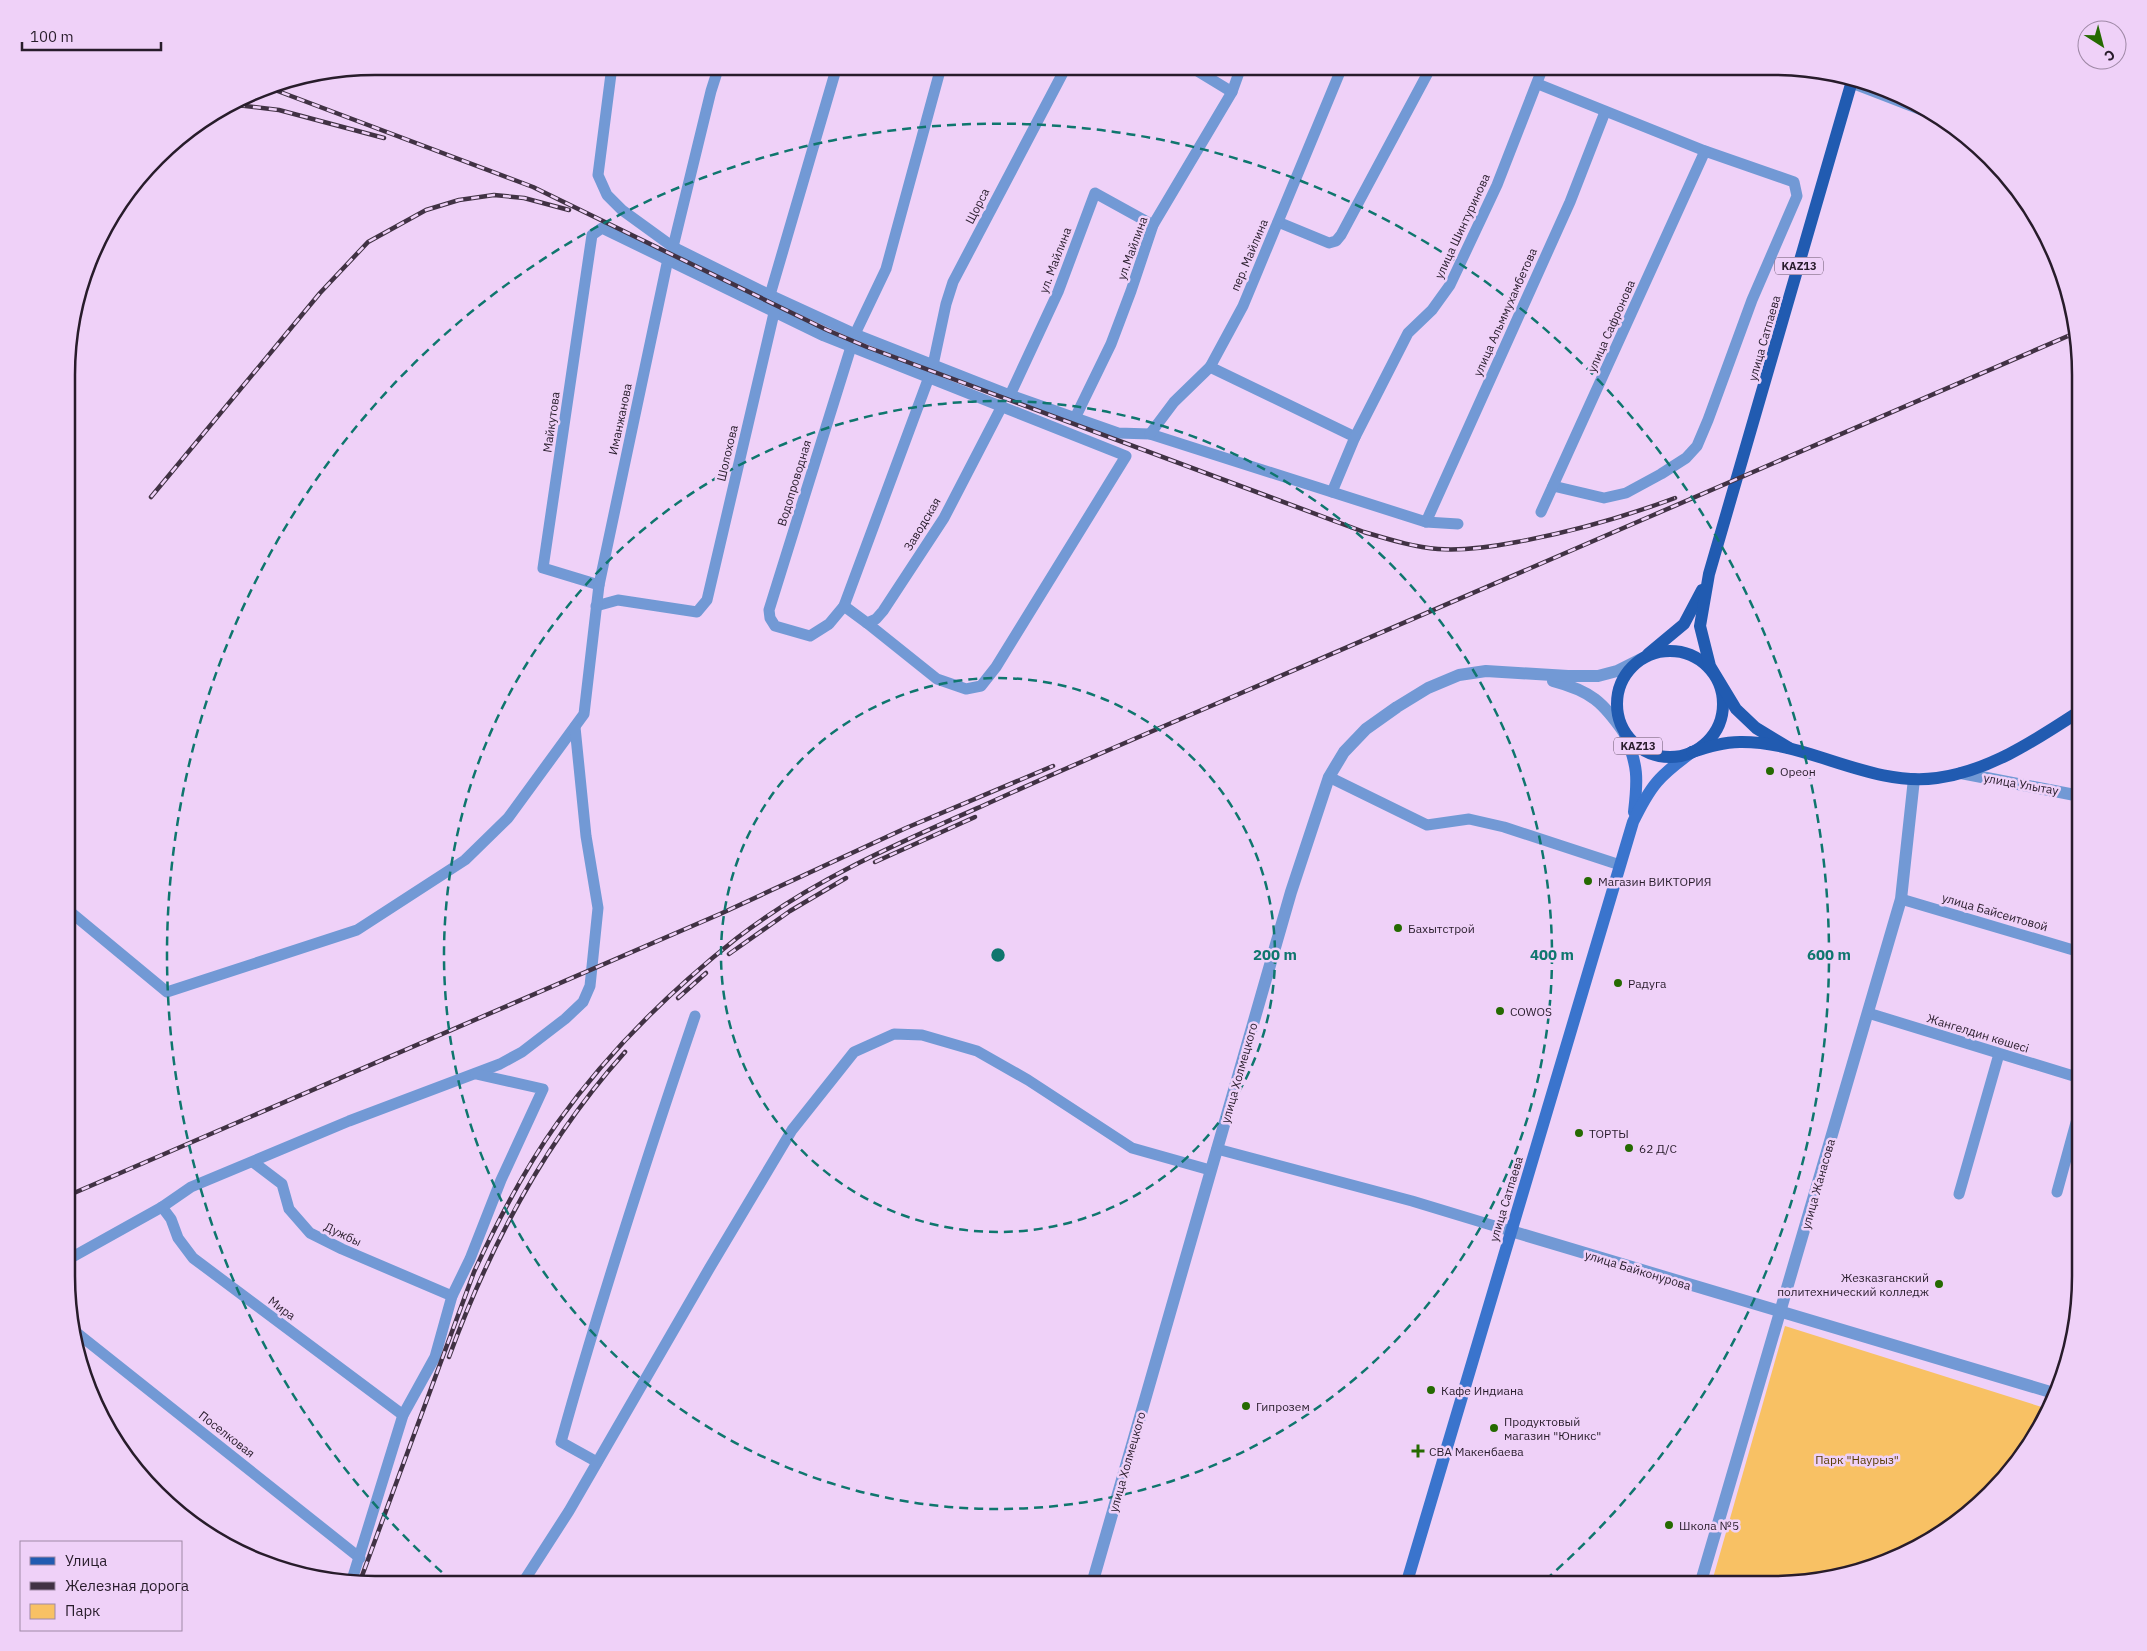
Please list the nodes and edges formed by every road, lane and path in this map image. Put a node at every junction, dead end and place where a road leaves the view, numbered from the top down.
1 (611, 75) edge
2 (717, 75) edge
3 (834, 75) edge
4 (939, 75) edge
5 (1062, 75) edge
6 (1204, 75) edge
7 (1238, 75) edge
8 (1339, 75) edge
9 (1427, 75) edge
10 (1541, 75) edge
11 (1538, 84) junction
12 (1851, 86) edge
13 (1232, 92) junction
14 (1605, 112) junction
15 (1705, 151) junction
16 (1278, 222) junction
17 (1153, 226) junction
18 (673, 247) junction
19 (668, 259) junction
20 (770, 296) junction
21 (774, 313) junction
22 (830, 323) junction
23 (855, 334) junction
24 (824, 336) junction
25 (851, 347) junction
26 (933, 365) junction
27 (1210, 367) junction
28 (929, 377) junction
29 (1010, 395) junction
30 (1002, 406) junction
31 (1075, 418) junction
32 (1150, 434) junction
33 (1355, 437) junction
34 (1553, 486) junction
35 (1332, 492) junction
36 (1541, 512) dead end
37 (1426, 522) junction
38 (1458, 524) dead end
39 (1709, 574) junction
40 (599, 585) junction
41 (596, 606) junction
42 (844, 606) junction
43 (867, 623) junction
44 (1643, 658) junction
45 (1512, 672) junction
46 (1718, 682) junction
47 (2072, 716) edge
48 (575, 727) junction
49 (1626, 734) junction
50 (1789, 748) junction
51 (1692, 752) junction
52 (1961, 773) junction
53 (1329, 777) junction
54 (1914, 779) junction
55 (2072, 794) edge
56 (1633, 822) junction
57 (1620, 865) junction
58 (1901, 899) junction
59 (75, 916) edge
60 (2072, 950) edge
61 (1868, 1014) junction
62 (695, 1016) dead end
63 (1999, 1054) junction
64 (476, 1074) junction
65 (2072, 1076) edge
66 (2072, 1137) edge
67 (1218, 1148) junction
68 (253, 1162) junction
69 (1210, 1170) junction
70 (2057, 1192) dead end
71 (1959, 1194) dead end
72 (162, 1207) junction
73 (1511, 1231) junction
74 (75, 1256) edge
75 (452, 1296) junction
76 (1780, 1313) junction
77 (82, 1337) edge
78 (2049, 1392) edge
79 (403, 1415) junction
80 (597, 1462) junction
81 (360, 1558) junction
82 (354, 1575) edge
83 (527, 1576) edge
84 (1094, 1576) edge
85 (1409, 1576) edge
86 (1703, 1576) edge

1 - 18 street
2 - 18 street
3 - 20 street
4 - 23 street
5 - 26 street, Щорса
6 - 13 street
7 - 13 street, ул.Майлина
8 - 16 street, пер. Майлина
9 - 16 street
10 - 11 street, улица Шинтуринова
11 - 14 street
11 - 33 street, улица Шинтуринова
12 - 39 main road, улица Сатпаева / KAZ13
13 - 17 street, ул.Майлина
14 - 15 street
14 - 37 street, улица Альммухамбетова
15 - 34 street, улица Сафронова
15 - 34 street
16 - 27 street, пер. Майлина
17 - 29 street, ул. Майлина
17 - 31 street, ул.Майлина
18 - 20 street
19 - 21 street
19 - 40 street, Иманжанова
19 - 40 street, Майкутова
20 - 22 street
21 - 24 street
21 - 41 street, Шолохова
22 - 23 street
22 - 24 street
23 - 26 street
24 - 25 street
25 - 28 street
25 - 42 street, Водопроводная
26 - 29 street
27 - 32 street, пер. Майлина
27 - 33 street
28 - 30 street
28 - 42 street
29 - 31 street
30 - 43 street, Заводская
30 - 43 street
31 - 32 street
32 - 35 street
33 - 35 street, улица Шинтуринова
34 - 36 street, улица Сафронова
35 - 37 street
37 - 38 street
39 - 44 main road, KAZ13
39 - 46 main road, KAZ13
40 - 41 street, Иманжанова
41 - 48 street, Иманжанова
42 - 43 street
44 - 45 street
44 - 46 main road, KAZ13
44 - 49 main road, KAZ13
45 - 49 street
45 - 53 street, улица Холмецкого
46 - 50 main road, KAZ13
46 - 51 main road, KAZ13
47 - 52 main road, KAZ13
48 - 59 street, Иманжанова
48 - 64 street
49 - 51 main road, KAZ13
49 - 56 main road
50 - 51 main road, KAZ13
50 - 54 main road, KAZ13
51 - 56 main road
52 - 54 main road, KAZ13
52 - 55 street, улица Улытау
53 - 57 street
53 - 67 street, улица Холмецкого
54 - 58 street, улица Жанасова
56 - 57 main road, улица Сатпаева
57 - 73 main road, улица Сатпаева
58 - 60 street, улица Байсеитовой
58 - 61 street, улица Жанасова
61 - 63 street, Жангелдин көшесі
61 - 76 street, улица Жанасова
62 - 80 street
63 - 65 street, Жангелдин көшесі
63 - 71 street
64 - 68 street
64 - 75 street
66 - 70 street
67 - 69 street, улица Холмецкого
67 - 73 street, улица Байконурова
68 - 72 street
68 - 75 street, Дужбы
69 - 80 street
69 - 84 street, улица Холмецкого
72 - 74 street
72 - 79 street, Мира
73 - 76 street, улица Байконурова
73 - 85 main road, улица Сатпаева
75 - 79 street
76 - 78 street, улица Байконурова
76 - 86 street, улица Жанасова
77 - 81 street, Поселковая
79 - 81 street
80 - 83 street
81 - 82 street

